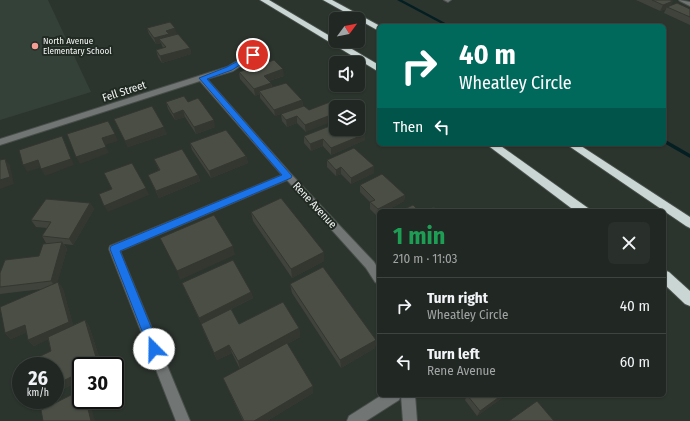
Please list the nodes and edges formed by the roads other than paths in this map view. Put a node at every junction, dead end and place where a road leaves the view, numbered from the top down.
1 (264, 0) edge
2 (327, 0) edge
3 (682, 0) edge
4 (690, 4) edge
5 (377, 28) edge
6 (253, 55) dead end
7 (377, 68) edge
8 (202, 78) junction
9 (0, 142) edge
10 (494, 146) edge
11 (574, 146) edge
12 (288, 176) junction
13 (581, 209) edge
14 (690, 223) edge
15 (666, 273) edge
16 (377, 276) edge
17 (666, 278) edge
18 (690, 291) edge
19 (690, 300) edge
20 (391, 397) edge
21 (408, 397) edge
22 (183, 421) edge
23 (354, 421) edge
24 (410, 421) edge

1 - 7 highway
2 - 5 highway
3 - 4 street
6 - 8 street, Fell Street
8 - 9 street, Fell Street
8 - 12 street, Rene Avenue
10 - 13 highway
11 - 14 highway
12 - 16 street, Rene Avenue
12 - 22 street
15 - 18 highway
17 - 19 highway
20 - 23 street
21 - 24 street

